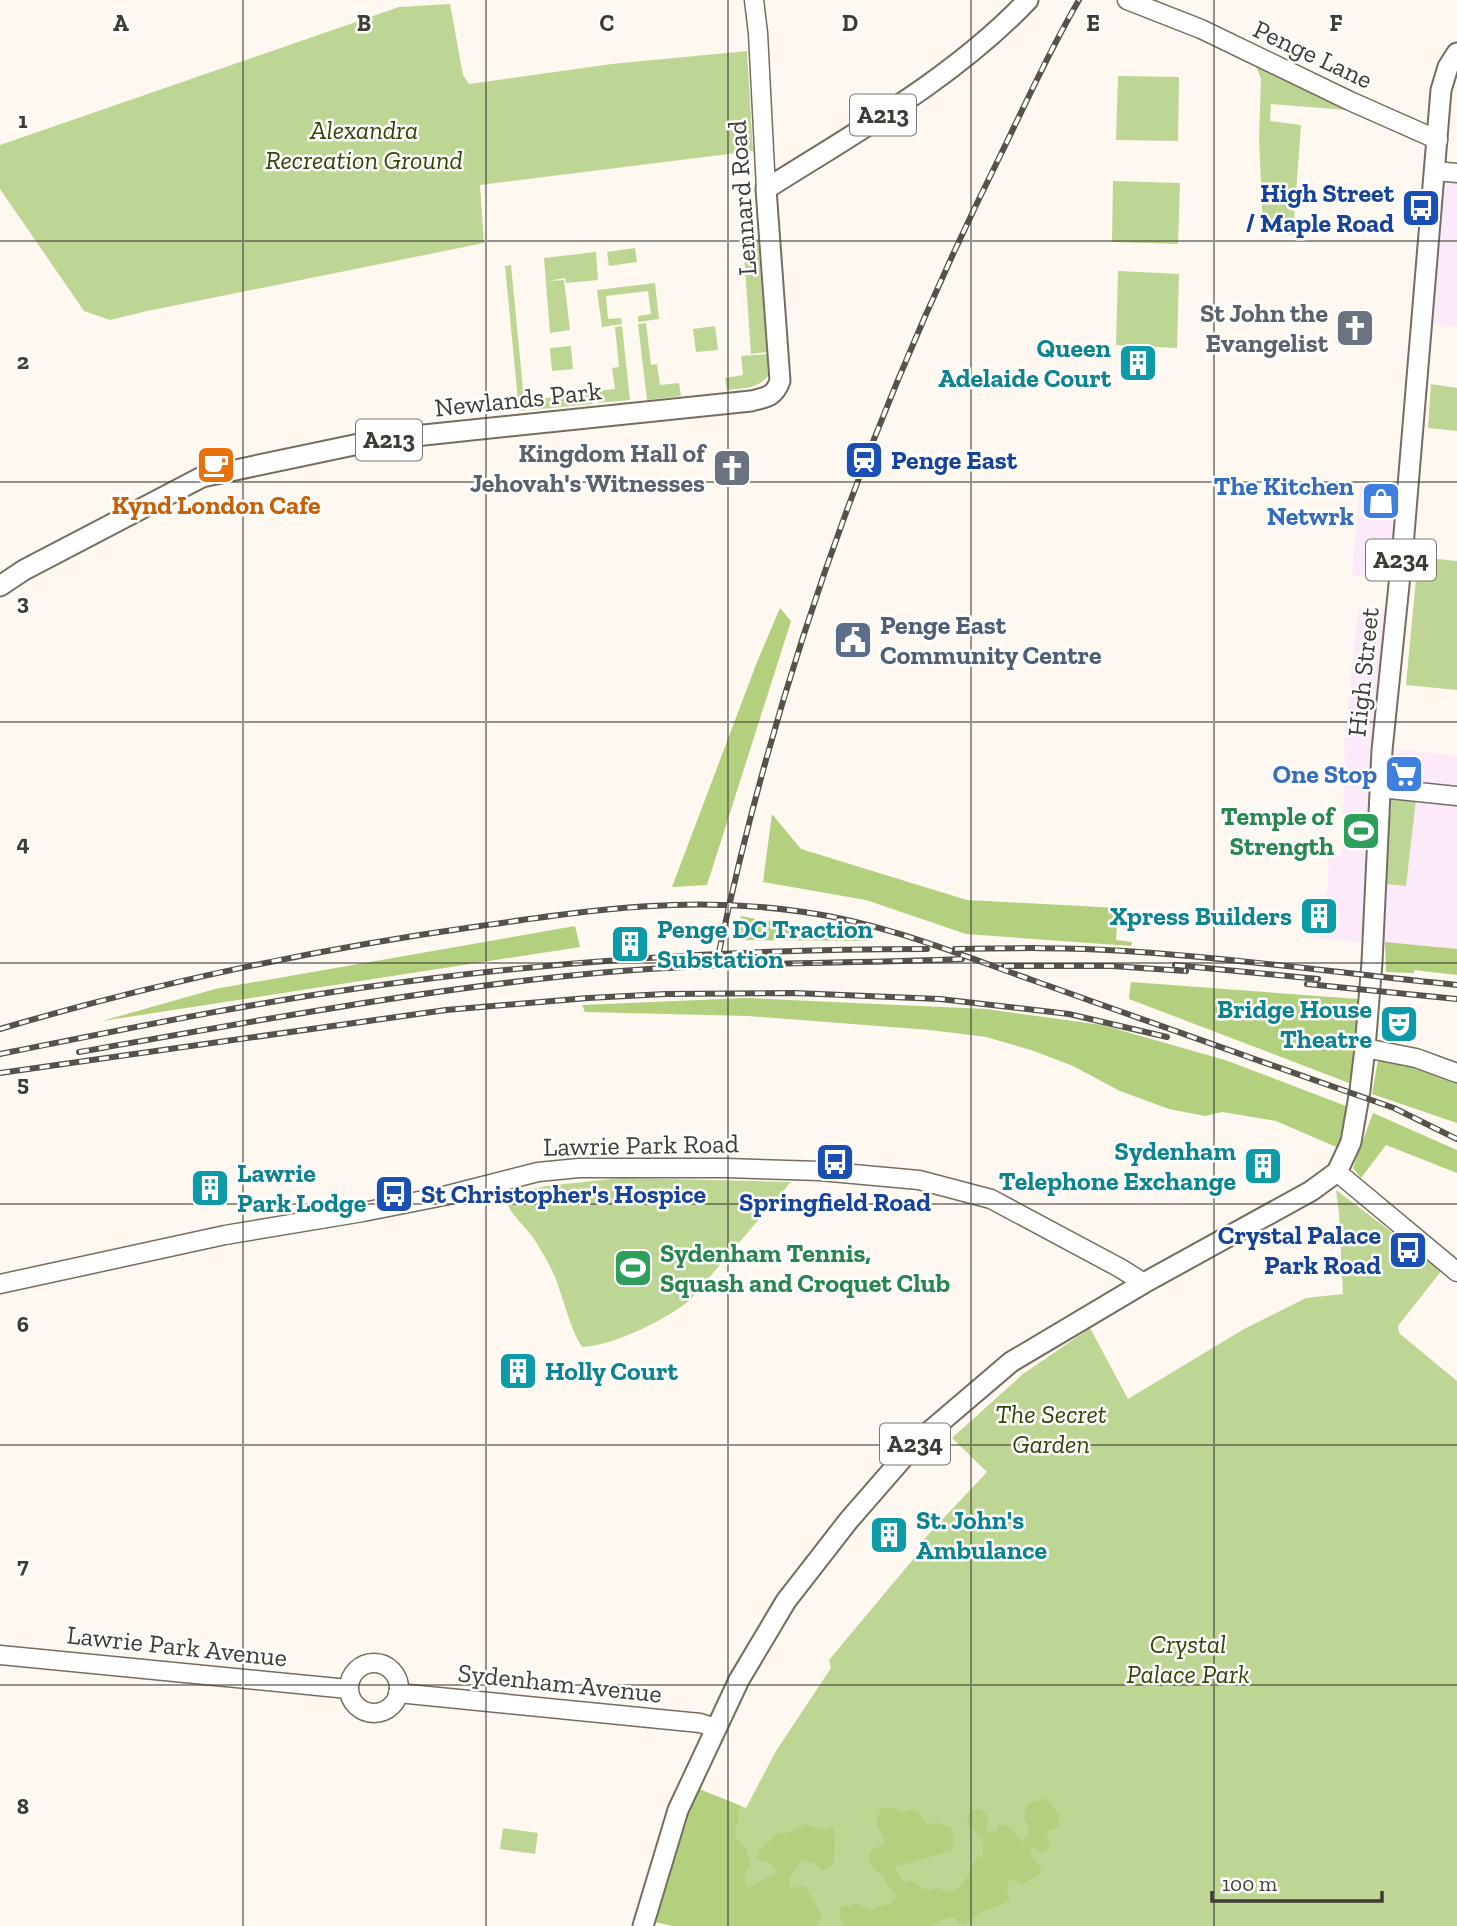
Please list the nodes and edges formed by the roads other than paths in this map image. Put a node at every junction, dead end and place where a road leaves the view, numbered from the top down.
1 (754, 0) edge
2 (1027, 0) edge
3 (1126, 0) edge
4 (1457, 53) edge
5 (1438, 141) junction
6 (1436, 171) junction
7 (1457, 173) edge
8 (766, 189) junction
9 (776, 391) joint
10 (0, 586) edge
11 (1380, 788) junction
12 (1457, 796) edge
13 (1365, 1048) junction
14 (1457, 1073) edge
15 (1337, 1172) junction
16 (1457, 1272) edge
17 (1144, 1283) junction
18 (0, 1284) edge
19 (0, 1655) edge
20 (348, 1689) junction
21 (398, 1693) junction
22 (716, 1728) junction
23 (643, 1926) edge

1 - 8 street, Lennard Road
2 - 8 main road, A213
3 - 5 street, Penge Lane
4 - 5 main road, High Street / A234
5 - 6 main road, High Street / A234
6 - 7 street
6 - 11 main road, High Street / A234
8 - 9 main road, Lennard Road / A213
9 - 10 main road, Newlands Park / A213
11 - 12 street
11 - 13 main road, High Street / A234
13 - 14 street
13 - 15 main road, High Street / A234
15 - 16 street
15 - 17 main road, A234
17 - 18 street, Lawrie Park Road
17 - 22 main road, A234
19 - 20 street, Lawrie Park Avenue
20 - 21 street
20 - 21 street
21 - 22 street, Sydenham Avenue
22 - 23 main road, A234

